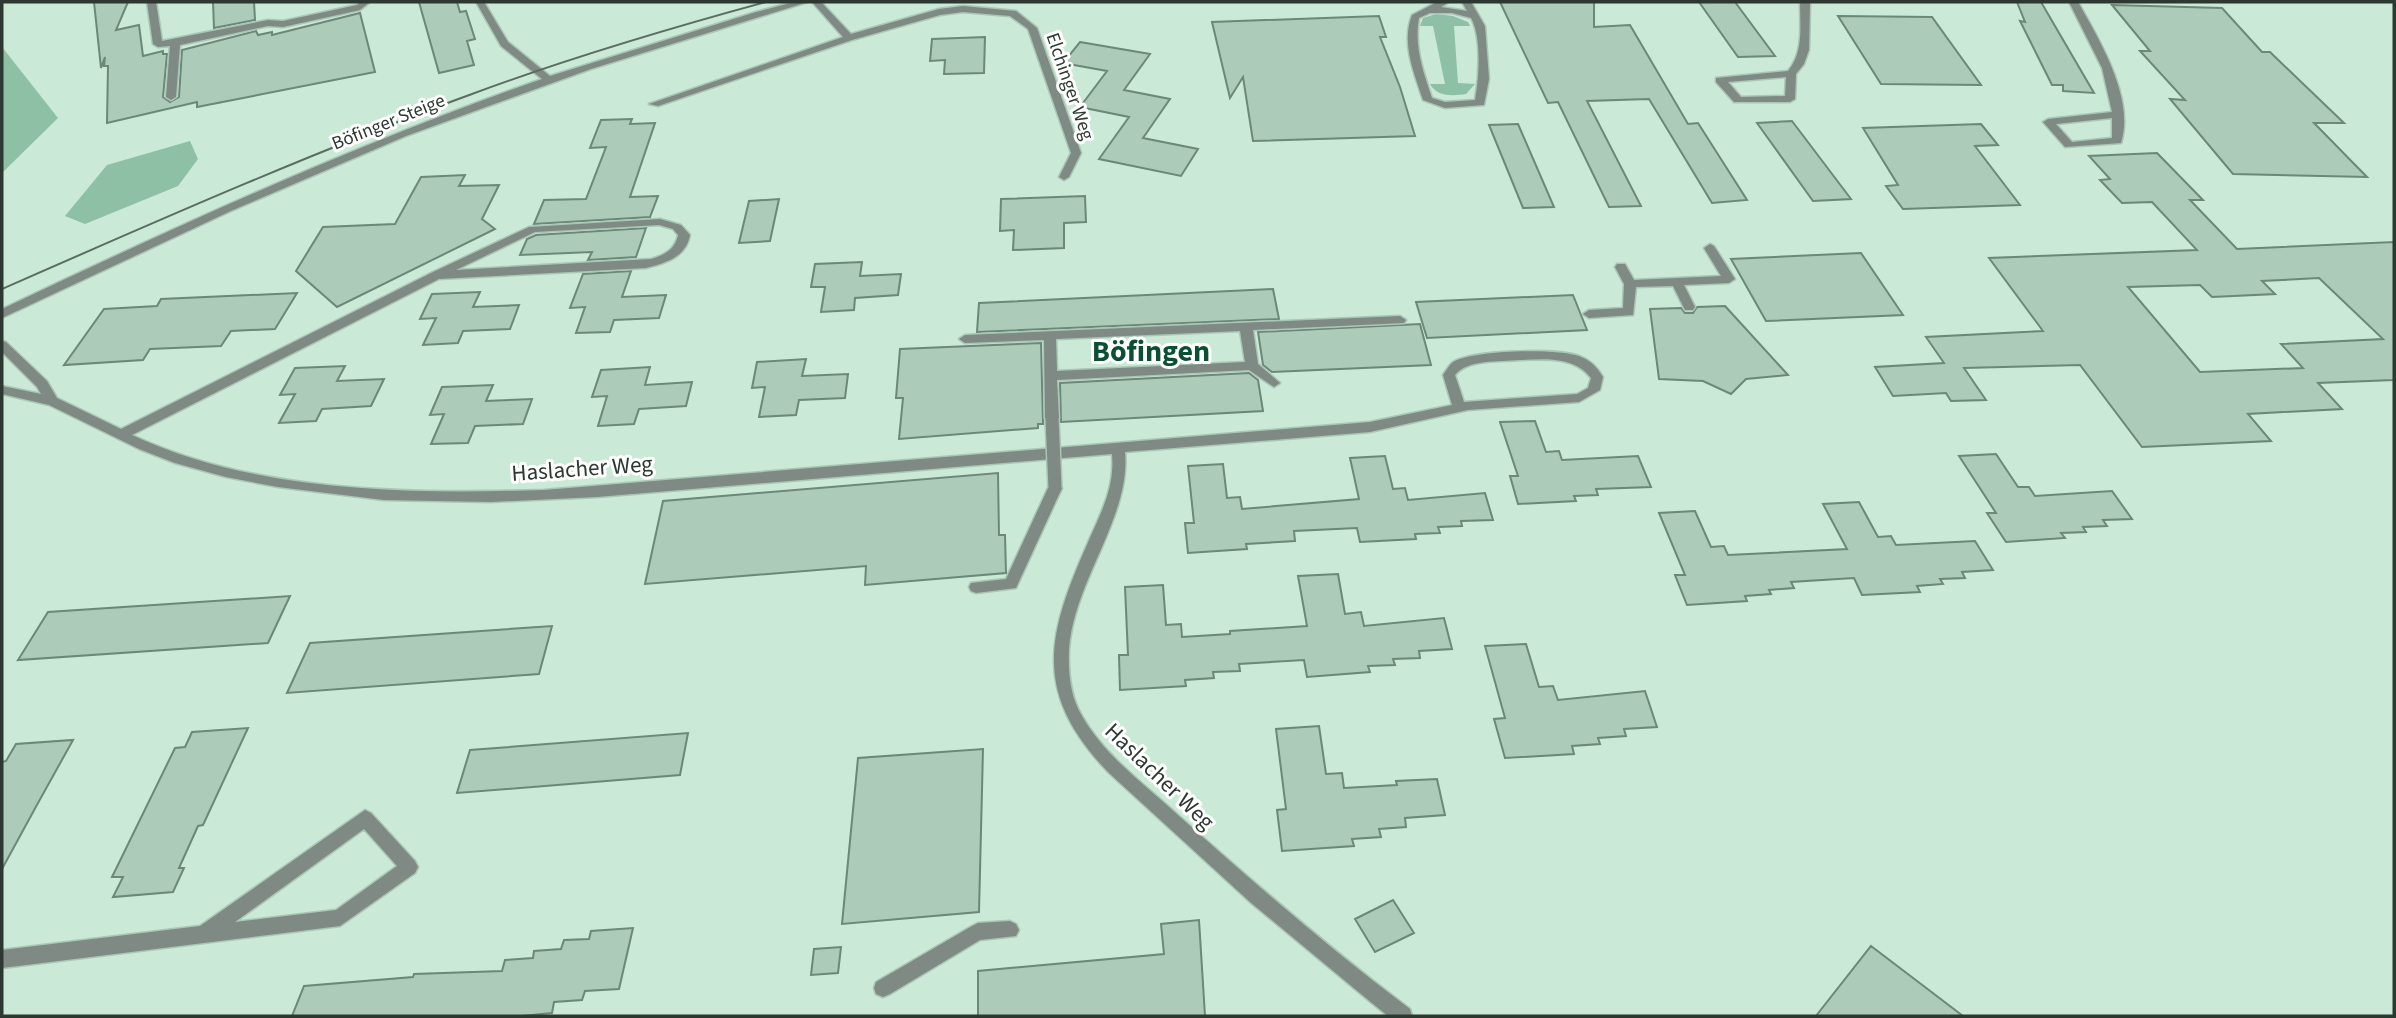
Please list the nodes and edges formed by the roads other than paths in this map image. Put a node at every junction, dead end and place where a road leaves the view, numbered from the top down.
1 (151, 2) edge
2 (365, 2) edge
3 (484, 2) edge
4 (803, 2) edge
5 (816, 2) edge
6 (1444, 2) edge
7 (1467, 2) edge
8 (1805, 2) edge
9 (2073, 2) edge
10 (1428, 10) junction
11 (1474, 16) junction
12 (849, 38) junction
13 (175, 43) junction
14 (1791, 74) junction
15 (548, 79) junction
16 (171, 97) dead end
17 (654, 104) dead end
18 (2119, 114) junction
19 (1064, 177) dead end
20 (1710, 248) dead end
21 (1621, 267) dead end
22 (437, 275) junction
23 (1677, 282) junction
24 (1630, 284) junction
25 (1689, 307) dead end
26 (2, 314) edge
27 (1588, 314) dead end
28 (1400, 320) dead end
29 (1246, 327) junction
30 (1050, 335) junction
31 (965, 339) dead end
32 (2, 345) edge
33 (1252, 366) junction
34 (1051, 376) junction
35 (1274, 383) dead end
36 (2, 390) edge
37 (52, 401) junction
38 (1459, 408) junction
39 (121, 435) junction
40 (1118, 448) junction
41 (976, 587) dead end
42 (1010, 930) dead end
43 (201, 936) junction
44 (2, 959) edge
45 (883, 988) dead end
46 (1403, 1016) edge

1 - 13 street
2 - 13 street
3 - 15 street
4 - 15 street, Böfinger Steige
5 - 12 street
6 - 10 street
7 - 11 street
8 - 14 street
9 - 18 street
10 - 11 street
10 - 11 street
12 - 17 street, Elchinger Weg
12 - 19 street, Elchinger Weg
13 - 16 street
14 - 14 street
15 - 26 street, Böfinger Steige
18 - 18 street
20 - 23 street
21 - 24 street
22 - 22 street
22 - 39 street
23 - 24 street
23 - 25 street
24 - 27 street
28 - 29 street
29 - 30 street
29 - 33 street
30 - 31 street
30 - 34 street
32 - 37 street, Haslacher Weg
33 - 34 street
33 - 35 street
34 - 41 street, bridge
36 - 37 street, Haslacher Weg
37 - 39 street, Haslacher Weg
38 - 38 street, Haslacher Weg
38 - 40 street, Haslacher Weg
39 - 40 street, Haslacher Weg
40 - 46 street, Haslacher Weg
42 - 45 street
43 - 43 street
43 - 44 street

